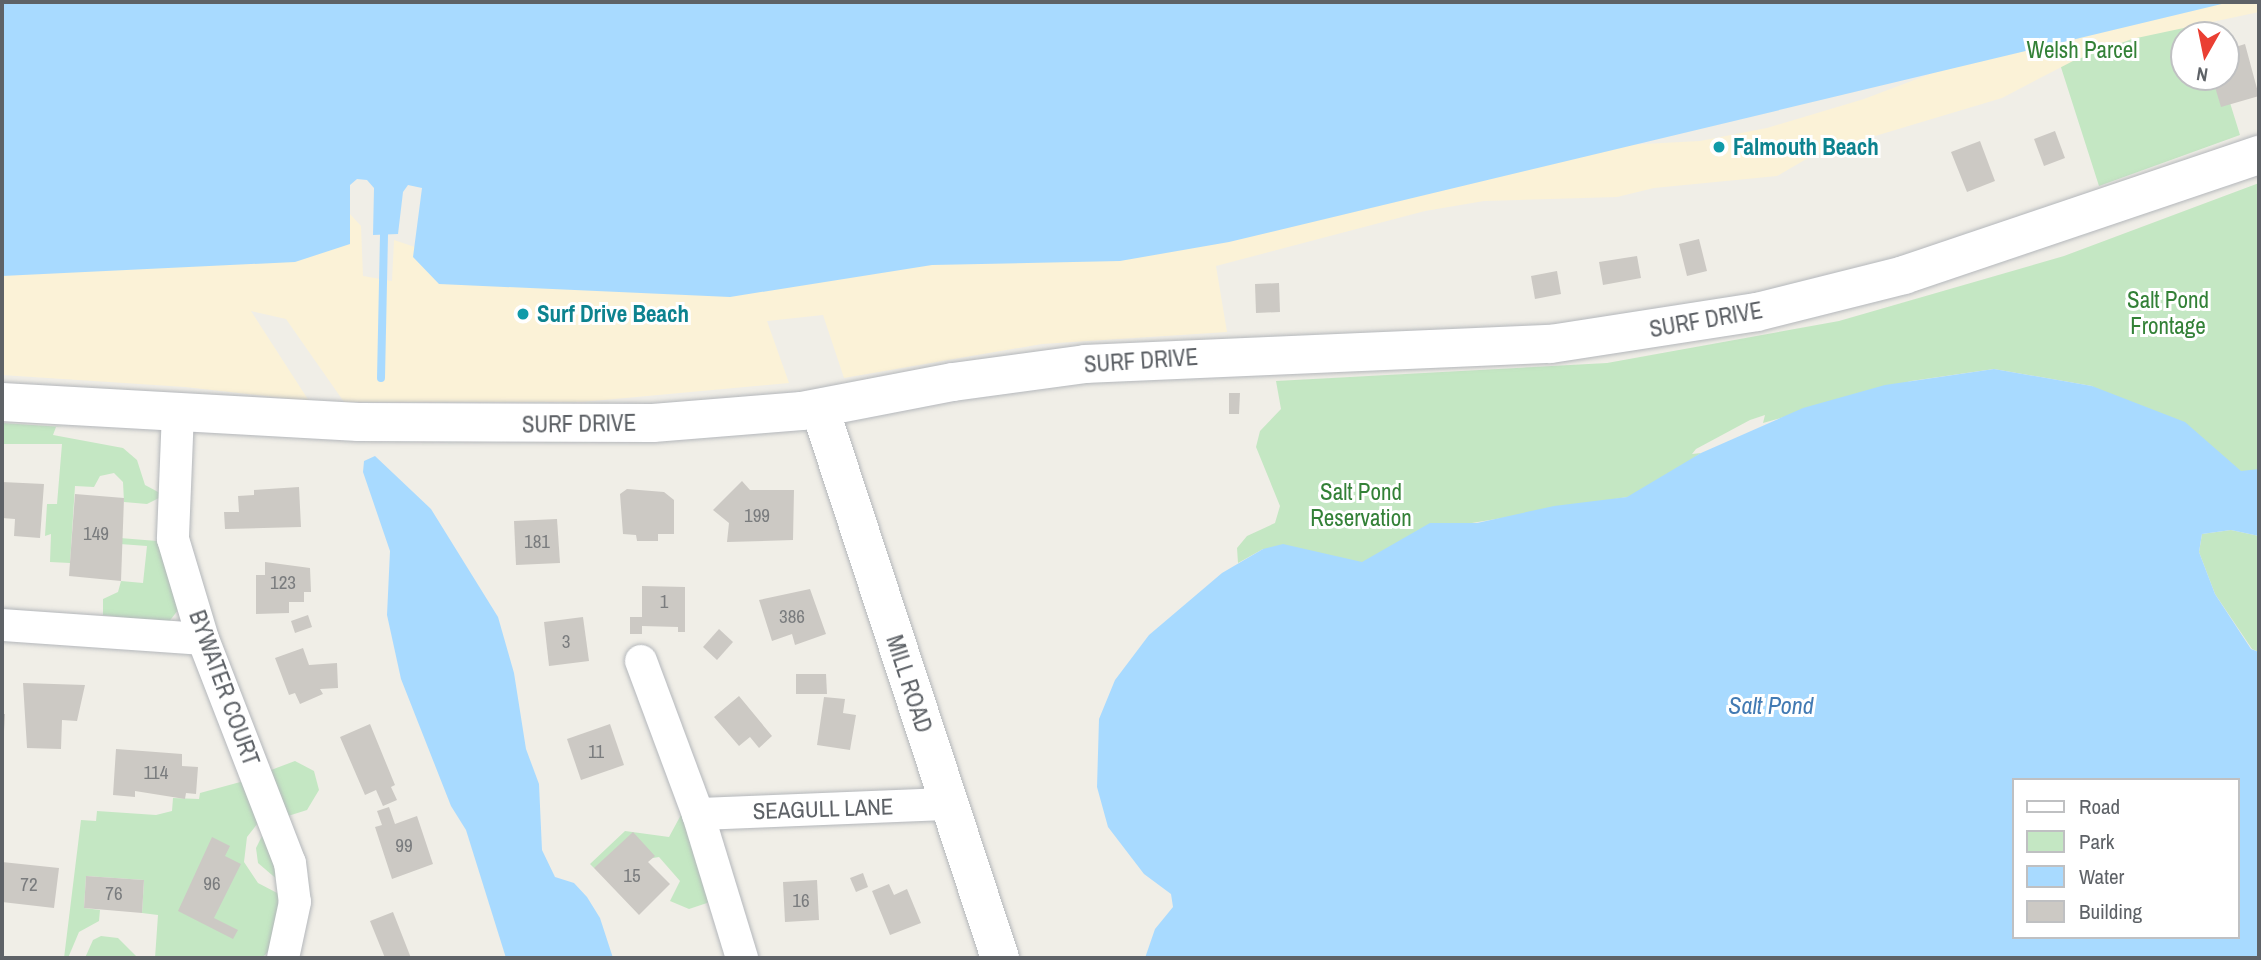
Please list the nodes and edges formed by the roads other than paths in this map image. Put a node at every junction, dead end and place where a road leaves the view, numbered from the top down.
1 (2259, 155) edge
2 (2, 402) edge
3 (820, 409) junction
4 (178, 412) junction
5 (2, 625) edge
6 (203, 639) junction
7 (641, 661) dead end
8 (948, 804) junction
9 (698, 814) junction
10 (283, 958) edge
11 (742, 958) edge
12 (1000, 958) edge

1 - 3 main road, SURF DRIVE
2 - 4 main road, SURF DRIVE
3 - 4 main road, SURF DRIVE
3 - 8 main road, MILL ROAD
4 - 6 street, BYWATER COURT
5 - 6 street
6 - 10 street, BYWATER COURT
7 - 9 street
8 - 9 street, SEAGULL LANE
8 - 12 main road, MILL ROAD
9 - 11 street

